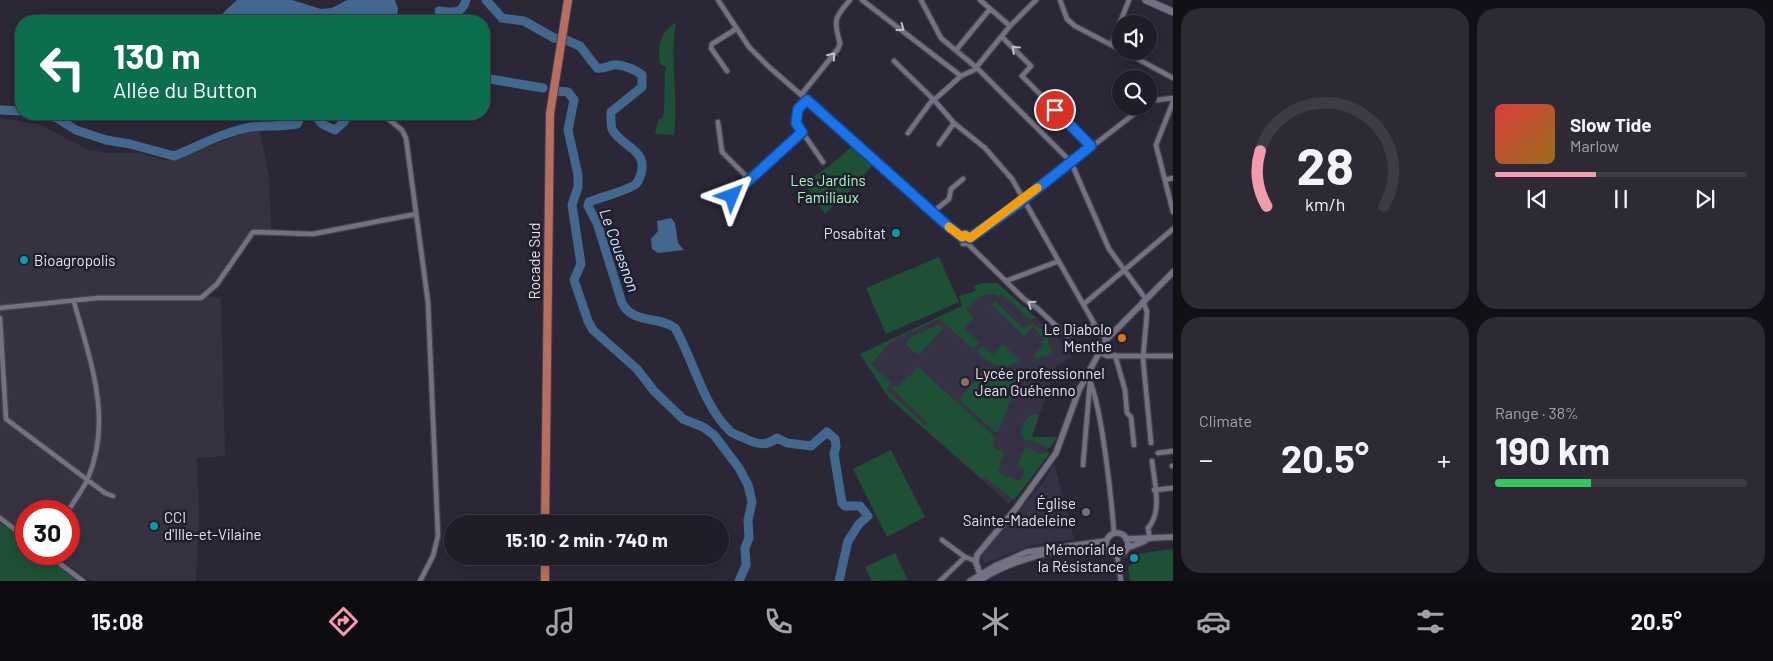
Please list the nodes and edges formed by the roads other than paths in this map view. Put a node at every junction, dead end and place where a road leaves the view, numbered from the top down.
1 (568, 0) edge
2 (718, 0) edge
3 (850, 0) edge
4 (862, 0) edge
5 (921, 0) edge
6 (980, 0) edge
7 (1036, 0) edge
8 (1060, 0) edge
9 (1130, 0) edge
10 (1146, 0) edge
11 (1155, 2) edge
12 (990, 10) junction
13 (1173, 12) edge
14 (1010, 26) junction
15 (736, 29) junction
16 (1002, 37) junction
17 (1111, 45) joint
18 (956, 50) junction
19 (1139, 60) edge
20 (894, 61) dead end
21 (977, 68) junction
22 (727, 71) dead end
23 (961, 76) junction
24 (1173, 78) edge
25 (801, 94) junction
26 (807, 100) junction
27 (933, 100) junction
28 (1173, 100) edge
29 (1157, 101) edge
30 (1133, 115) edge
31 (390, 120) edge
32 (718, 122) dead end
33 (954, 123) junction
34 (802, 132) junction
35 (908, 133) dead end
36 (939, 144) dead end
37 (1091, 146) junction
38 (824, 162) dead end
39 (1071, 162) junction
40 (1173, 178) edge
41 (750, 179) junction
42 (963, 179) dead end
43 (1165, 180) junction
44 (732, 196) dead end
45 (1025, 198) junction
46 (934, 211) junction
47 (1173, 212) edge
48 (416, 214) junction
49 (1173, 229) edge
50 (962, 237) junction
51 (969, 241) junction
52 (1059, 261) junction
53 (1125, 271) junction
54 (1173, 272) edge
55 (1006, 281) junction
56 (1144, 299) junction
57 (74, 302) junction
58 (1084, 304) junction
59 (0, 308) edge
60 (0, 318) edge
61 (1095, 325) junction
62 (1106, 340) junction
63 (1098, 352) junction
64 (1115, 355) junction
65 (1144, 355) junction
66 (1173, 356) edge
67 (1086, 374) junction
68 (1090, 382) junction
69 (1150, 443) dead end
70 (1134, 445) dead end
71 (1173, 451) edge
72 (1158, 453) dead end
73 (1152, 461) dead end
74 (1083, 465) dead end
75 (88, 479) junction
76 (1173, 488) edge
77 (1154, 490) junction
78 (113, 496) dead end
79 (75, 500) edge
80 (546, 515) edge
81 (0, 518) edge
82 (15, 530) edge
83 (1114, 534) junction
84 (1173, 537) edge
85 (1126, 539) junction
86 (1150, 539) junction
87 (942, 540) dead end
88 (1106, 541) junction
89 (1127, 548) junction
90 (1108, 551) junction
91 (1118, 556) junction
92 (965, 557) junction
93 (976, 560) junction
94 (61, 565) edge
95 (545, 565) edge
96 (980, 578) edge
97 (82, 581) edge
98 (420, 581) edge
99 (545, 581) edge
100 (940, 581) edge
101 (970, 581) edge
102 (1121, 581) edge

1 - 80 main road, Rocade Sud
2 - 15 street
25 -> 3 street
4 -> 23 street
5 - 18 street
6 - 12 street
7 - 14 street
8 - 17 street
9 - 17 street
10 - 11 main road
11 - 13 main road
12 - 14 street
12 - 18 street
14 - 16 street
15 - 22 street
15 - 25 street
16 - 21 street
37 -> 16 street
18 - 21 street
19 - 24 street
20 - 27 street
21 - 23 street
21 - 39 street
23 - 27 street
25 - 26 street
26 - 34 street
26 - 46 street
27 - 33 street
27 - 35 street
28 - 29 street
28 - 43 street
30 - 37 street
31 - 48 street
32 - 41 street
33 - 36 street
33 - 45 street
34 - 38 street
34 - 41 street
37 - 39 street
39 - 45 street
39 - 53 street
40 - 43 street
41 - 44 street
42 - 46 street
43 - 47 street
45 - 51 street
45 - 52 street
46 - 50 street
48 - 57 street
48 - 98 street
49 - 53 street
50 - 51 street
50 - 51 street
51 - 55 street
52 - 55 street
52 - 58 street
53 - 56 street
53 - 58 street
54 - 56 street
61 -> 55 street
56 - 62 street
56 - 65 street
57 - 59 street
57 - 75 street
58 - 61 street
60 - 75 street
61 - 62 street
62 - 63 street
63 - 64 street
63 - 67 street
64 - 65 street
64 - 70 street
65 - 66 street
65 - 69 street
67 - 68 street
67 - 93 street
68 - 74 street
68 - 83 street
71 - 72 street
73 - 77 street
75 - 78 street
75 - 79 street
76 - 77 street
77 - 86 street
81 - 82 street
83 - 85 street
83 - 88 street
84 - 86 street
85 - 86 street
85 - 89 street
86 - 89 street
87 - 92 street
88 - 90 street
88 - 96 street
89 - 91 street
90 - 91 street
90 - 96 street
91 - 102 street
92 - 93 street
92 - 100 street
93 - 96 street
94 - 97 street
95 - 99 main road
96 - 101 street

